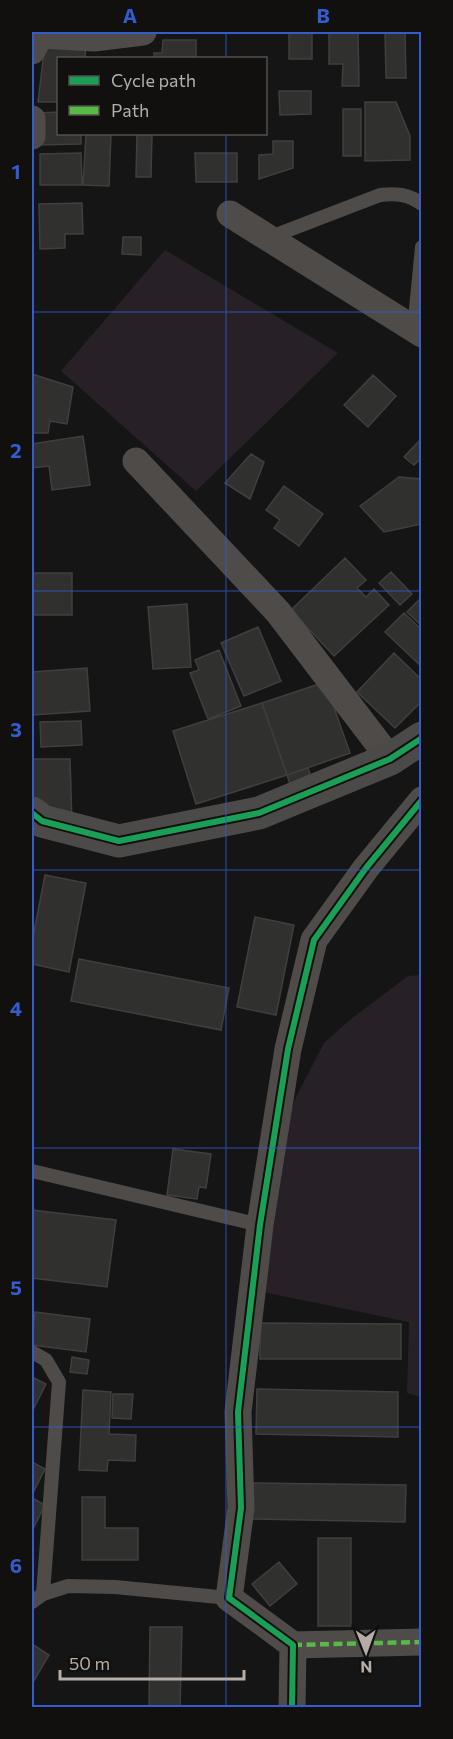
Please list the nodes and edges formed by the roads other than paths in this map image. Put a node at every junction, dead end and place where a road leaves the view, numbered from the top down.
1 (143, 32) edge
2 (32, 51) edge
3 (32, 119) edge
4 (32, 136) edge
5 (422, 204) edge
6 (230, 214) dead end
7 (268, 238) junction
8 (422, 247) edge
9 (418, 332) edge
10 (136, 461) dead end
11 (422, 738) edge
12 (390, 759) junction
13 (422, 800) edge
14 (32, 813) edge
15 (32, 1171) edge
16 (260, 1225) junction
17 (32, 1352) edge
18 (37, 1598) edge
19 (229, 1598) junction
20 (422, 1642) edge
21 (293, 1645) junction
22 (292, 1707) edge

1 - 2 street
3 - 4 street
5 - 7 lane
6 - 7 street
7 - 9 street
8 - 9 lane
10 - 12 street
11 - 12 street
12 - 14 street
13 - 16 street
15 - 16 lane
16 - 19 street
17 - 18 lane
18 - 19 lane
19 - 21 street
20 - 21 street
21 - 22 street

